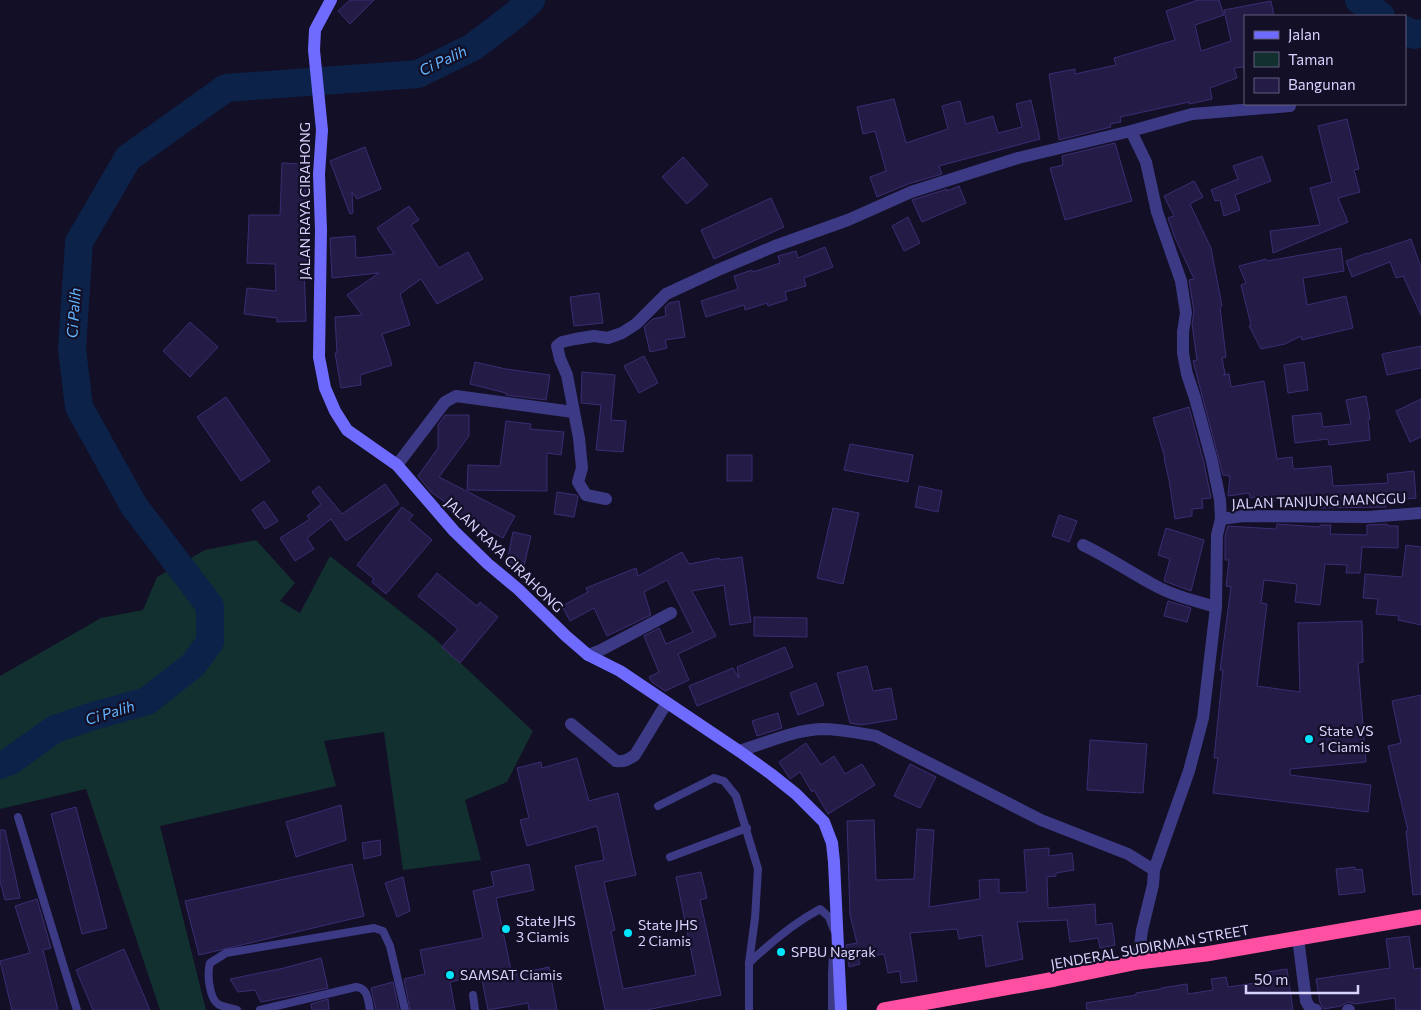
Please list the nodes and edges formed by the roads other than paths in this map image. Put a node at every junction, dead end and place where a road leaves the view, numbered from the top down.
1 (331, 0) edge
2 (1290, 106) dead end
3 (1131, 131) junction
4 (573, 412) junction
5 (397, 466) junction
6 (606, 499) dead end
7 (1421, 513) edge
8 (1221, 519) junction
9 (1083, 545) dead end
10 (1216, 607) junction
11 (671, 613) dead end
12 (588, 655) junction
13 (666, 704) junction
14 (571, 724) dead end
15 (739, 751) junction
16 (658, 806) dead end
17 (18, 817) dead end
18 (747, 828) junction
19 (670, 857) dead end
20 (1154, 870) junction
21 (1421, 917) edge
22 (1298, 938) junction
23 (1138, 962) junction
24 (749, 963) junction
25 (473, 995) dead end
26 (77, 1010) edge
27 (237, 1010) edge
28 (260, 1010) edge
29 (370, 1010) edge
30 (405, 1010) edge
31 (475, 1010) edge
32 (749, 1010) edge
33 (832, 1010) edge
34 (841, 1010) edge
35 (884, 1010) edge
36 (1316, 1010) edge

1 - 5 street, JALAN RAYA CIRAHONG
2 - 3 street
3 - 4 street
3 - 8 street
4 - 5 street
4 - 6 street
5 - 12 street, JALAN RAYA CIRAHONG
7 - 8 street, JALAN TANJUNG MANGGU
8 - 10 street, JALAN TANJUNG MANGGU
9 - 10 street
10 - 20 street, JALAN TANJUNG MANGGU
11 - 12 street
12 - 13 street, JALAN RAYA CIRAHONG
13 - 14 street
13 - 15 street, JALAN RAYA CIRAHONG
15 - 20 street
15 - 34 street, JALAN RAYA CIRAHONG
16 - 18 lane
17 - 26 lane
18 - 19 lane
18 - 24 lane
20 - 23 street, JALAN TANJUNG MANGGU
21 - 22 highway, JENDERAL SUDIRMAN STREET
22 - 23 highway, JENDERAL SUDIRMAN STREET
22 - 36 street
23 - 35 highway, JENDERAL SUDIRMAN STREET
24 - 32 lane
24 - 33 lane
25 - 31 lane
27 - 30 lane
28 - 29 lane

